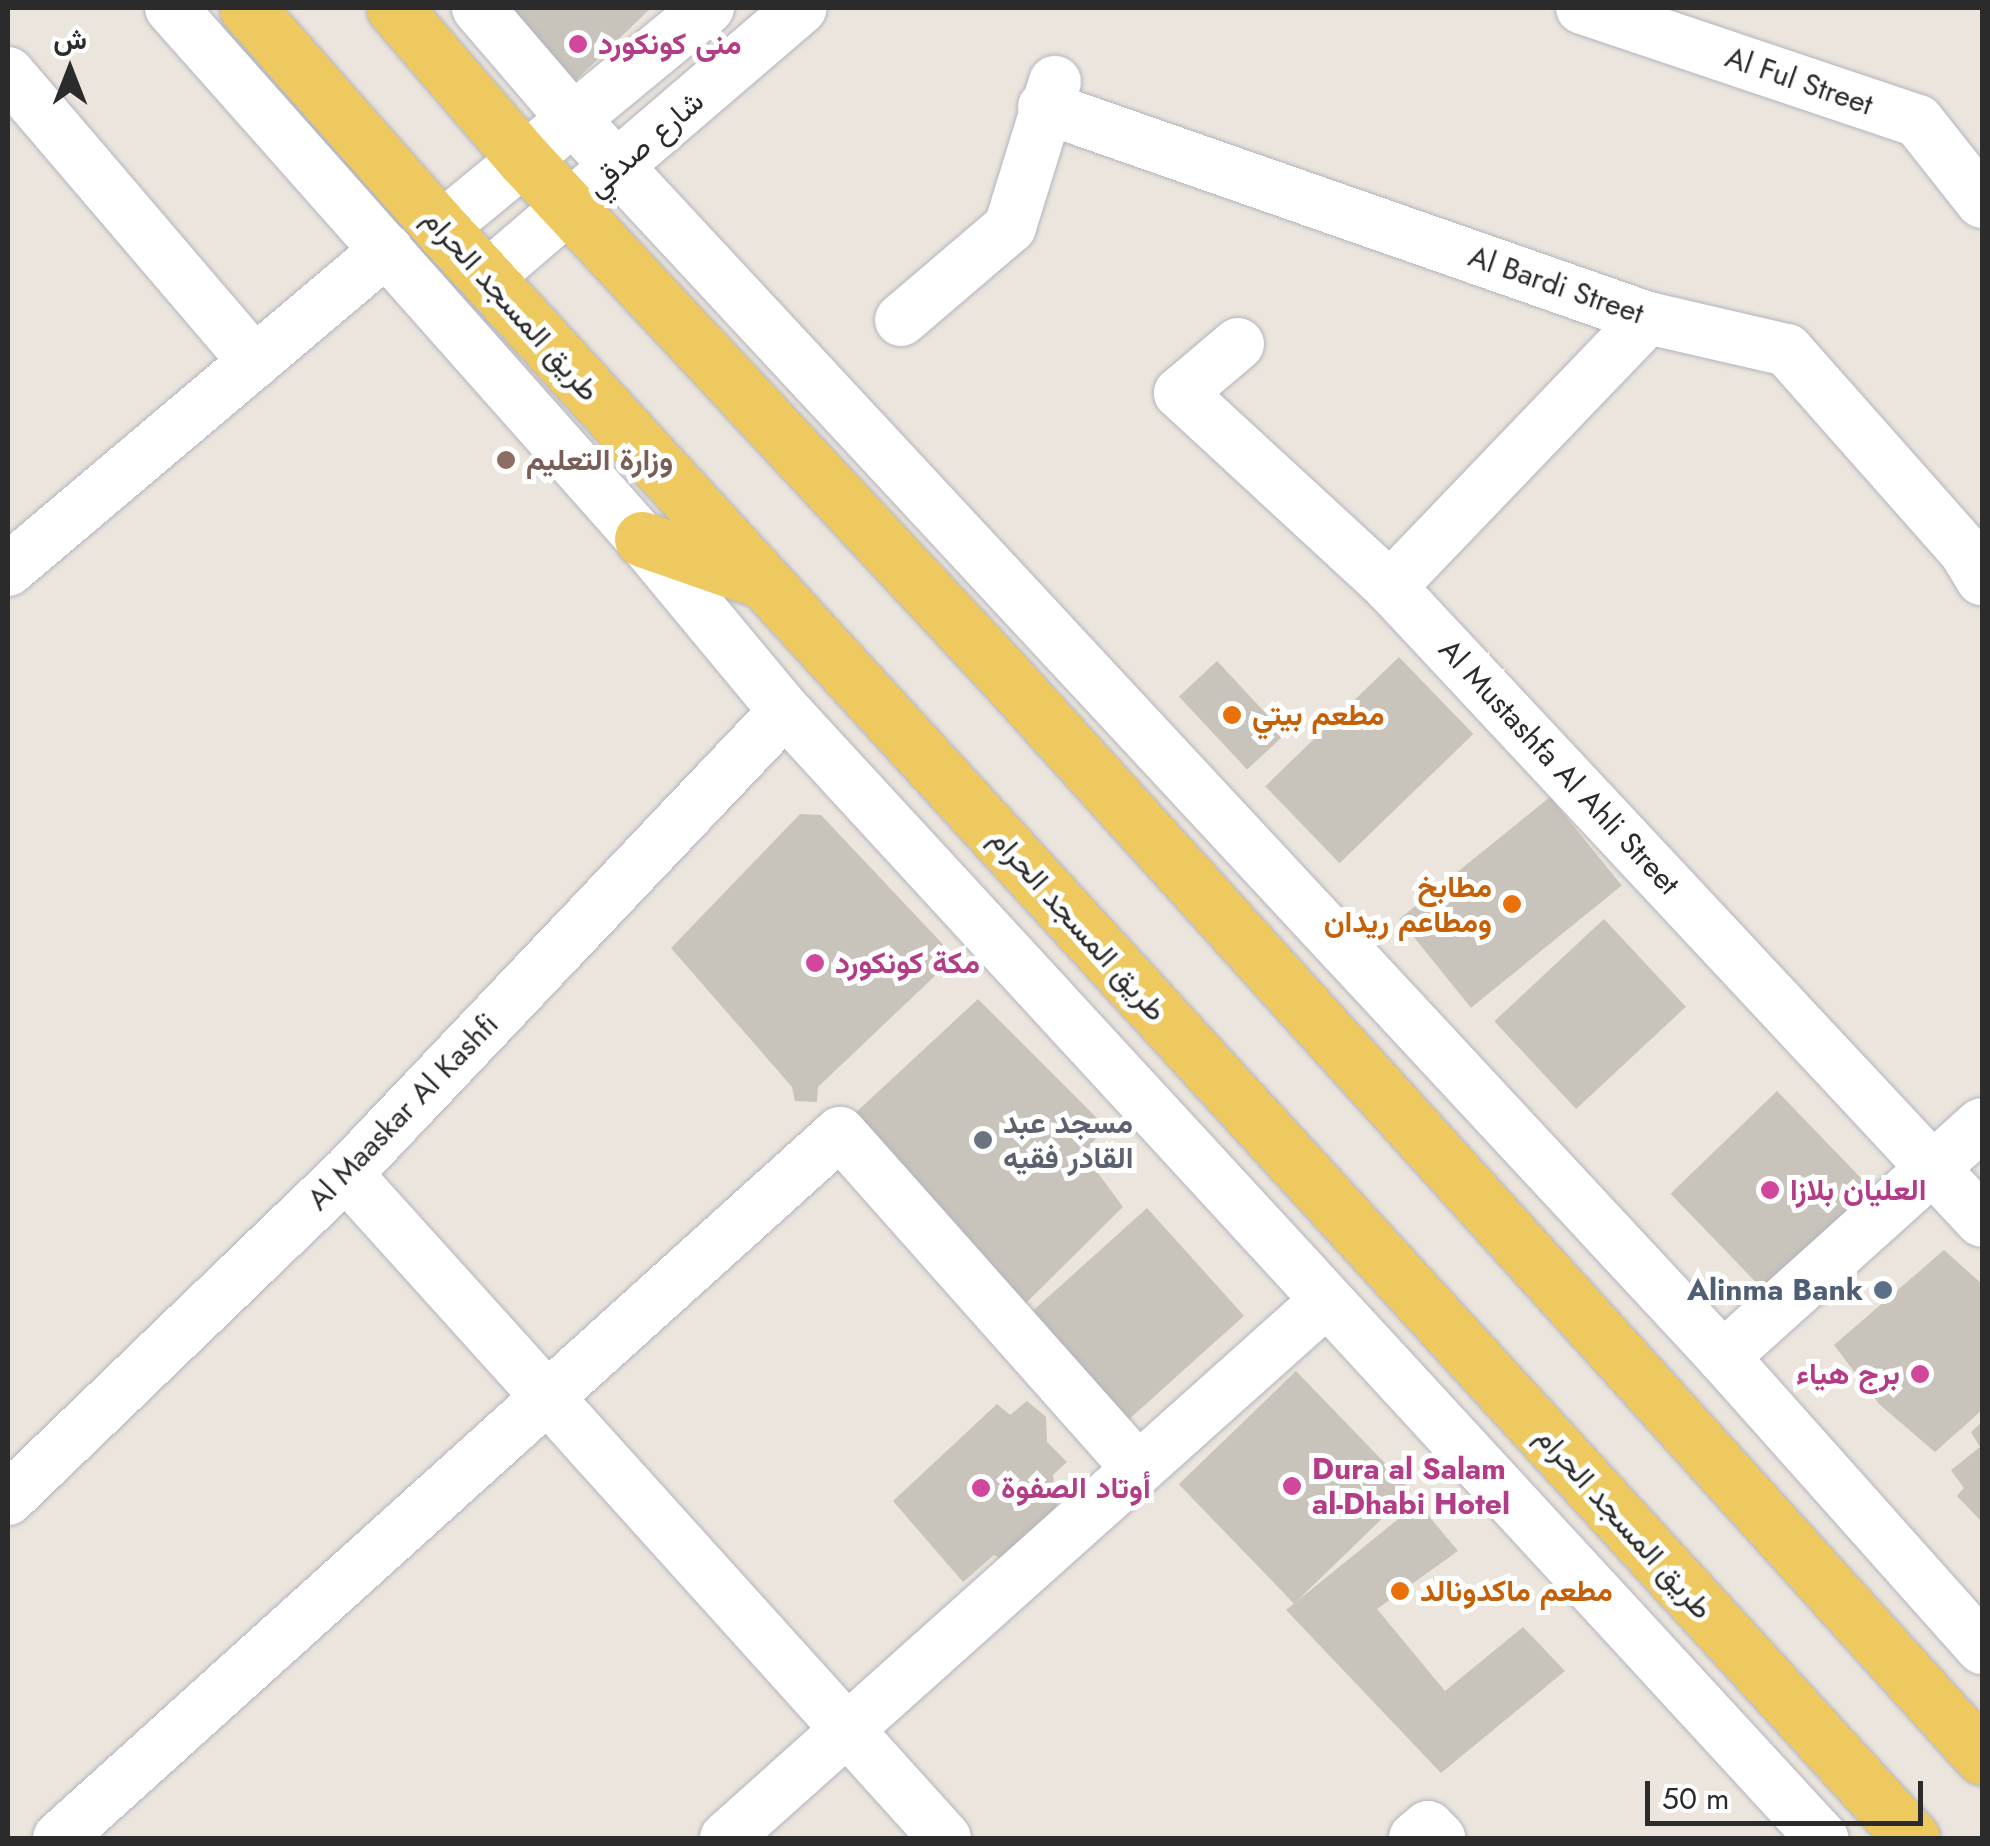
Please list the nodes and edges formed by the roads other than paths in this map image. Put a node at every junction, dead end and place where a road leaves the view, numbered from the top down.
1 (171, 8) edge
2 (247, 8) edge
3 (394, 8) edge
4 (478, 8) edge
5 (708, 8) edge
6 (801, 8) edge
7 (1582, 8) edge
8 (8, 74) edge
9 (573, 119) junction
10 (524, 159) junction
11 (621, 166) junction
12 (1982, 202) edge
13 (570, 209) junction
14 (440, 228) junction
15 (386, 250) junction
16 (486, 277) junction
17 (1648, 318) junction
18 (901, 320) dead end
19 (1238, 344) dead end
20 (254, 362) junction
21 (642, 539) junction
22 (8, 570) edge
23 (1982, 579) edge
24 (765, 582) junction
25 (1390, 587) junction
26 (1056, 636) junction
27 (1008, 679) junction
28 (785, 711) junction
29 (1982, 1124) edge
30 (1934, 1166) junction
31 (346, 1174) junction
32 (1982, 1221) edge
33 (1326, 1301) junction
34 (1723, 1357) junction
35 (547, 1397) junction
36 (1138, 1469) junction
37 (8, 1499) edge
38 (1982, 1648) edge
39 (847, 1730) junction
40 (1982, 1757) edge
41 (59, 1838) edge
42 (726, 1838) edge
43 (945, 1838) edge
44 (1415, 1838) edge
45 (1439, 1838) edge
46 (1822, 1838) edge
47 (1912, 1838) edge

1 - 15 street
2 - 14 main road, طريق المسجد الحرام
3 - 10 main road
4 - 9 street
5 - 9 street
6 - 11 street, شارع صدقي
7 - 12 street, Al Ful Street
8 - 20 street
9 - 10 street
9 - 11 street
10 - 13 main road
10 - 14 street
11 - 13 street, شارع صدقي
11 - 26 street
13 - 16 street, شارع صدقي
13 - 27 main road
14 - 16 main road, طريق المسجد الحرام
15 - 20 street
15 - 21 street
16 - 24 main road, طريق المسجد الحرام
17 - 18 street, Al Bardi Street
17 - 23 street, Al Bardi Street
17 - 25 street
19 - 25 street, Al Mustashfa Al Ahli Street
20 - 22 street
21 - 24 main road
21 - 28 street
24 - 47 main road, طريق المسجد الحرام
25 - 30 street, Al Mustashfa Al Ahli Street
26 - 27 street
26 - 34 street
27 - 40 main road
28 - 31 street, Al Maaskar Al Kashfi
28 - 33 street
29 - 30 street
30 - 32 street, Al Mustashfa Al Ahli Street
30 - 34 street
31 - 35 street
31 - 37 street, Al Maaskar Al Kashfi
33 - 36 street
33 - 46 street
34 - 38 street
35 - 36 street
35 - 39 street
35 - 41 street
36 - 39 street
39 - 42 street
39 - 43 street
44 - 45 street

